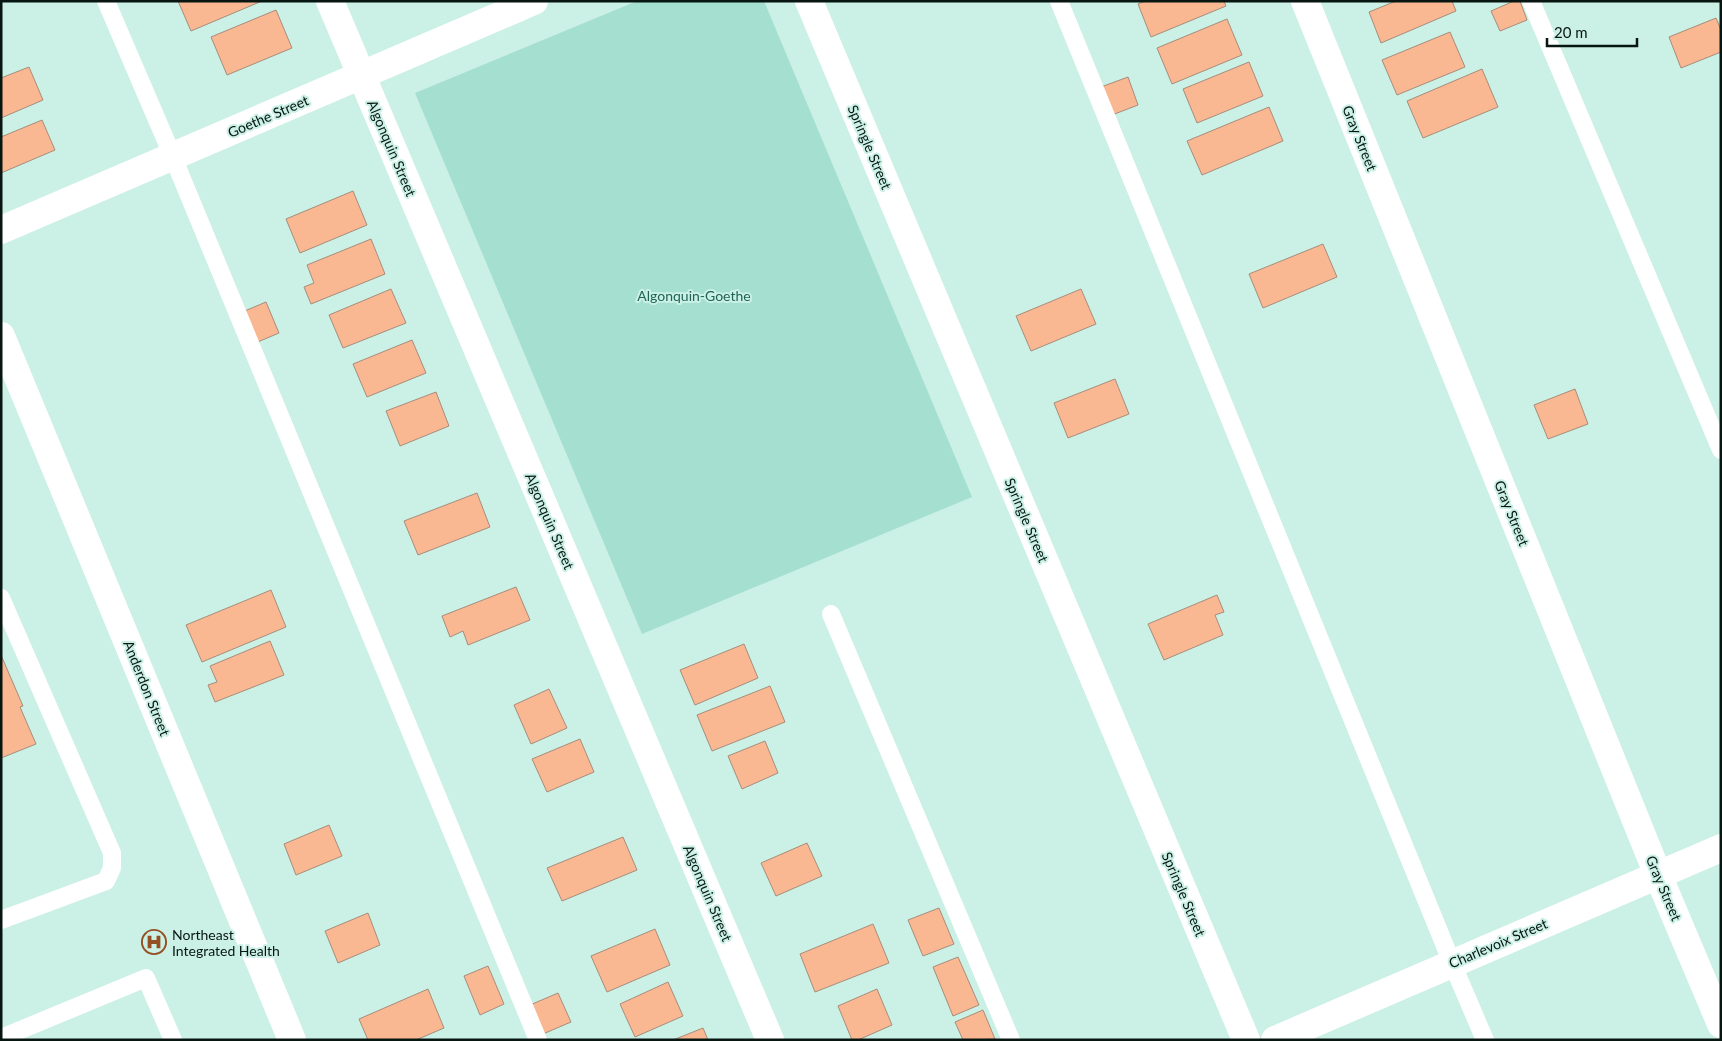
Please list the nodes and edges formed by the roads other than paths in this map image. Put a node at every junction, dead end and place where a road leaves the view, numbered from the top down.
1 (106, 1) edge
2 (330, 1) edge
3 (534, 1) edge
4 (808, 1) edge
5 (1059, 1) edge
6 (1305, 1) edge
7 (1531, 1) edge
8 (361, 76) junction
9 (173, 157) junction
10 (1, 230) edge
11 (1, 336) edge
12 (1721, 450) edge
13 (1, 598) edge
14 (831, 614) dead end
15 (1721, 848) edge
16 (1658, 876) junction
17 (1, 920) edge
18 (1452, 963) junction
19 (1721, 1024) edge
20 (1, 1038) edge
21 (173, 1040) edge
22 (292, 1040) edge
23 (538, 1040) edge
24 (770, 1040) edge
25 (1011, 1040) edge
26 (1246, 1040) edge
27 (1275, 1040) edge
28 (1485, 1040) edge

1 - 9 lane
2 - 8 street, Algonquin Street
3 - 8 street, Goethe Street
4 - 26 street, Springle Street
5 - 18 lane
6 - 16 street, Gray Street
7 - 12 lane
8 - 9 street, Goethe Street
8 - 24 street, Algonquin Street
9 - 10 street, Goethe Street
9 - 23 lane
11 - 22 street, Anderdon Street
13 - 17 lane
14 - 25 lane
15 - 16 street, Charlevoix Street
16 - 18 street, Charlevoix Street
16 - 19 street, Gray Street
18 - 27 street, Charlevoix Street
18 - 28 lane
20 - 21 lane

